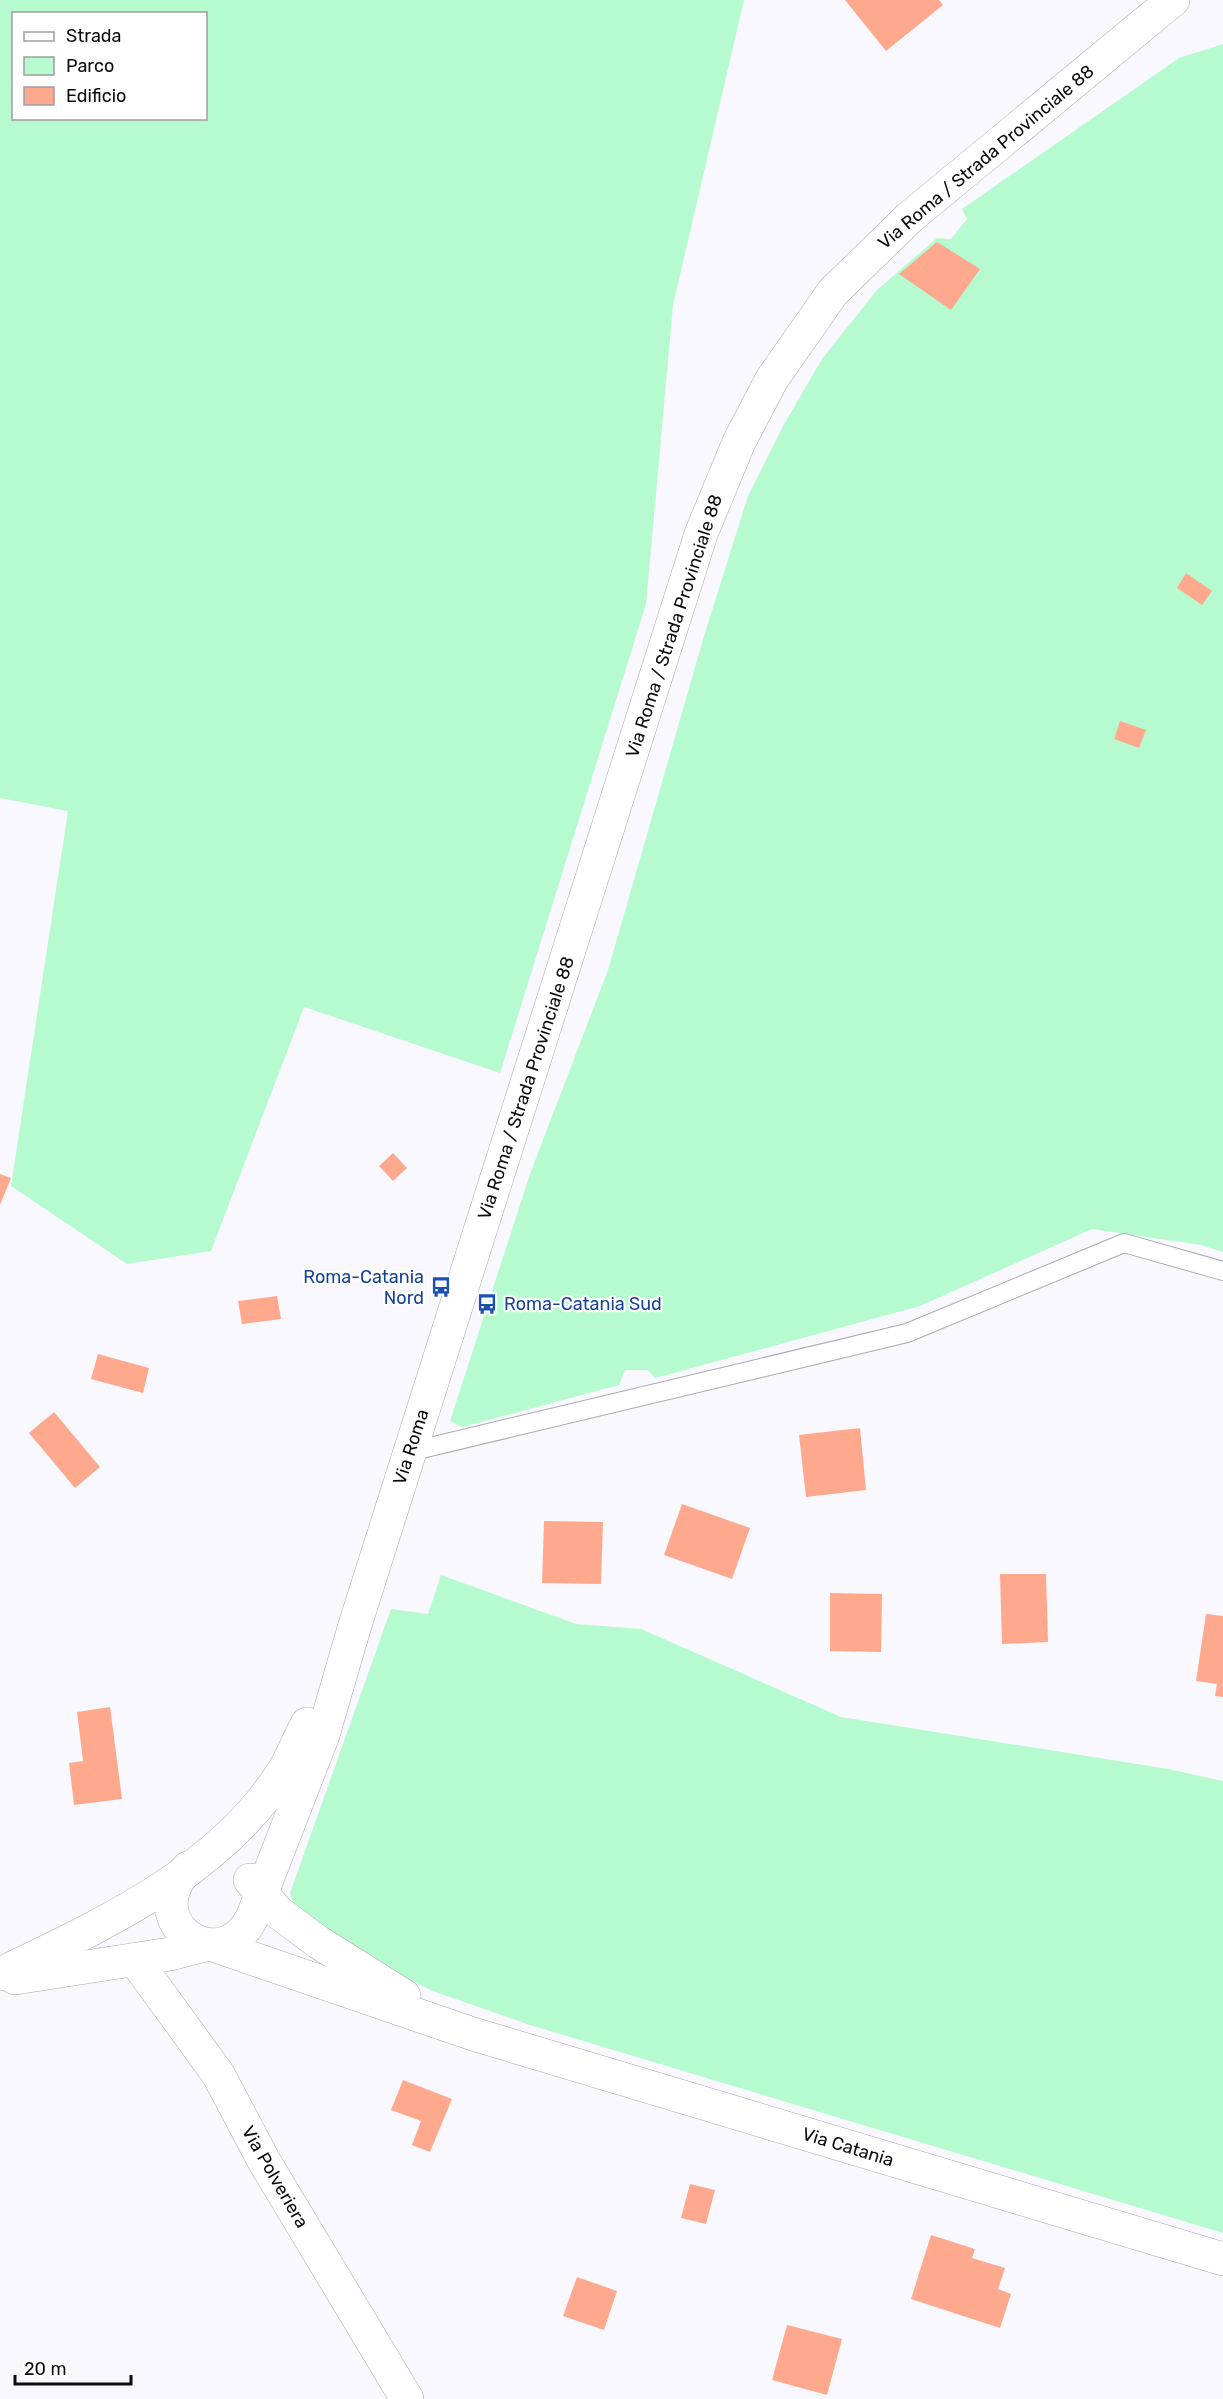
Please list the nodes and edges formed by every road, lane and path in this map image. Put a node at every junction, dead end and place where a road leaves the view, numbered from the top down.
1 (1173, 0) edge
2 (468, 1270) joint
3 (1223, 1270) edge
4 (410, 1452) junction
5 (355, 1625) junction
6 (194, 1865) junction
7 (256, 1896) junction
8 (211, 1945) junction
9 (135, 1960) junction
10 (0, 1974) edge
11 (0, 1980) edge
12 (473, 2034) junction
13 (1223, 2259) edge
14 (407, 2399) edge

1 - 2 street, Via Roma / Strada Provinciale 88
2 - 4 street, Via Roma
3 - 4 lane
4 - 5 street, Via Roma
5 - 6 street
5 - 7 street
6 - 7 street
6 - 8 street
6 - 10 street
7 - 8 street
7 - 12 street
8 - 9 street
8 - 12 street
9 - 11 street
9 - 14 street, Via Polveriera
12 - 13 street, Via Catania

